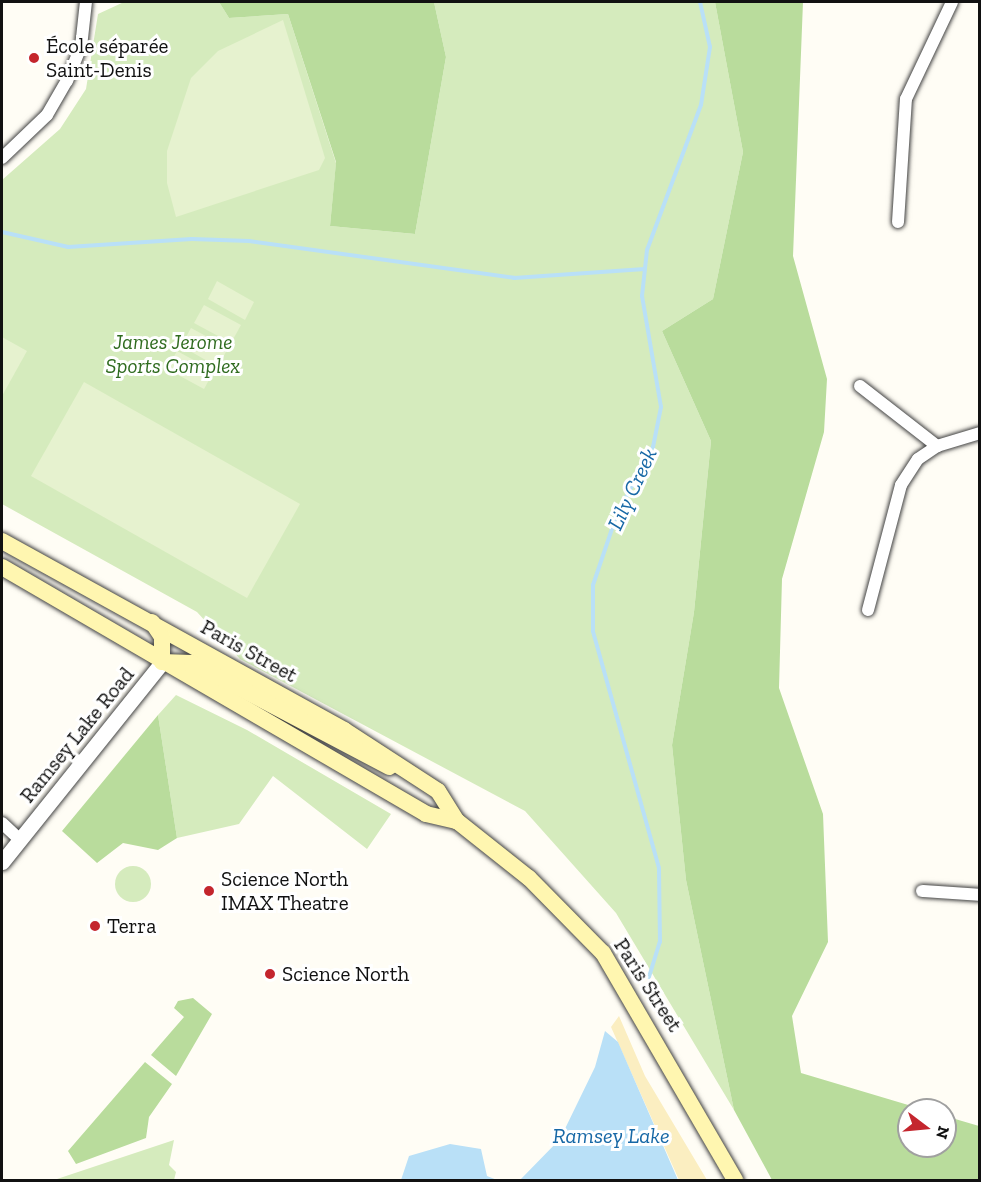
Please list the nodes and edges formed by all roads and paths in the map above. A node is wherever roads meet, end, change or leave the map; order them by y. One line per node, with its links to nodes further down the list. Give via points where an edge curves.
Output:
1 (86, 2): 3 (street, via 81,47 68,81 46,115)
2 (952, 2): 4 (street, via 906,99)
3 (2, 158)
4 (898, 222)
5 (860, 386): 7 (street)
6 (980, 433): 7 (street)
7 (937, 446): 10 (street, via 918,459 901,485)
8 (2, 541): 11 (main road, Paris Street)
9 (2, 567): 12 (main road, Paris Street)
10 (868, 610)
11 (151, 621): 12 (main road, via 162,637); 13 (main road, Paris Street, via 378,750)
12 (162, 662): 13 (main road, via 192,663); 14 (main road, Paris Street, via 426,814); 16 (street, Ramsey Lake Road)
13 (438, 791): 14 (main road, Paris Street)
14 (457, 822): 20 (main road, Paris Street, via 529,878 603,952)
15 (2, 823): 16 (street)
16 (20, 840): 17 (street, Ramsey Lake Road)
17 (2, 861)
18 (922, 891): 19 (street)
19 (980, 896)
20 (735, 1180)

